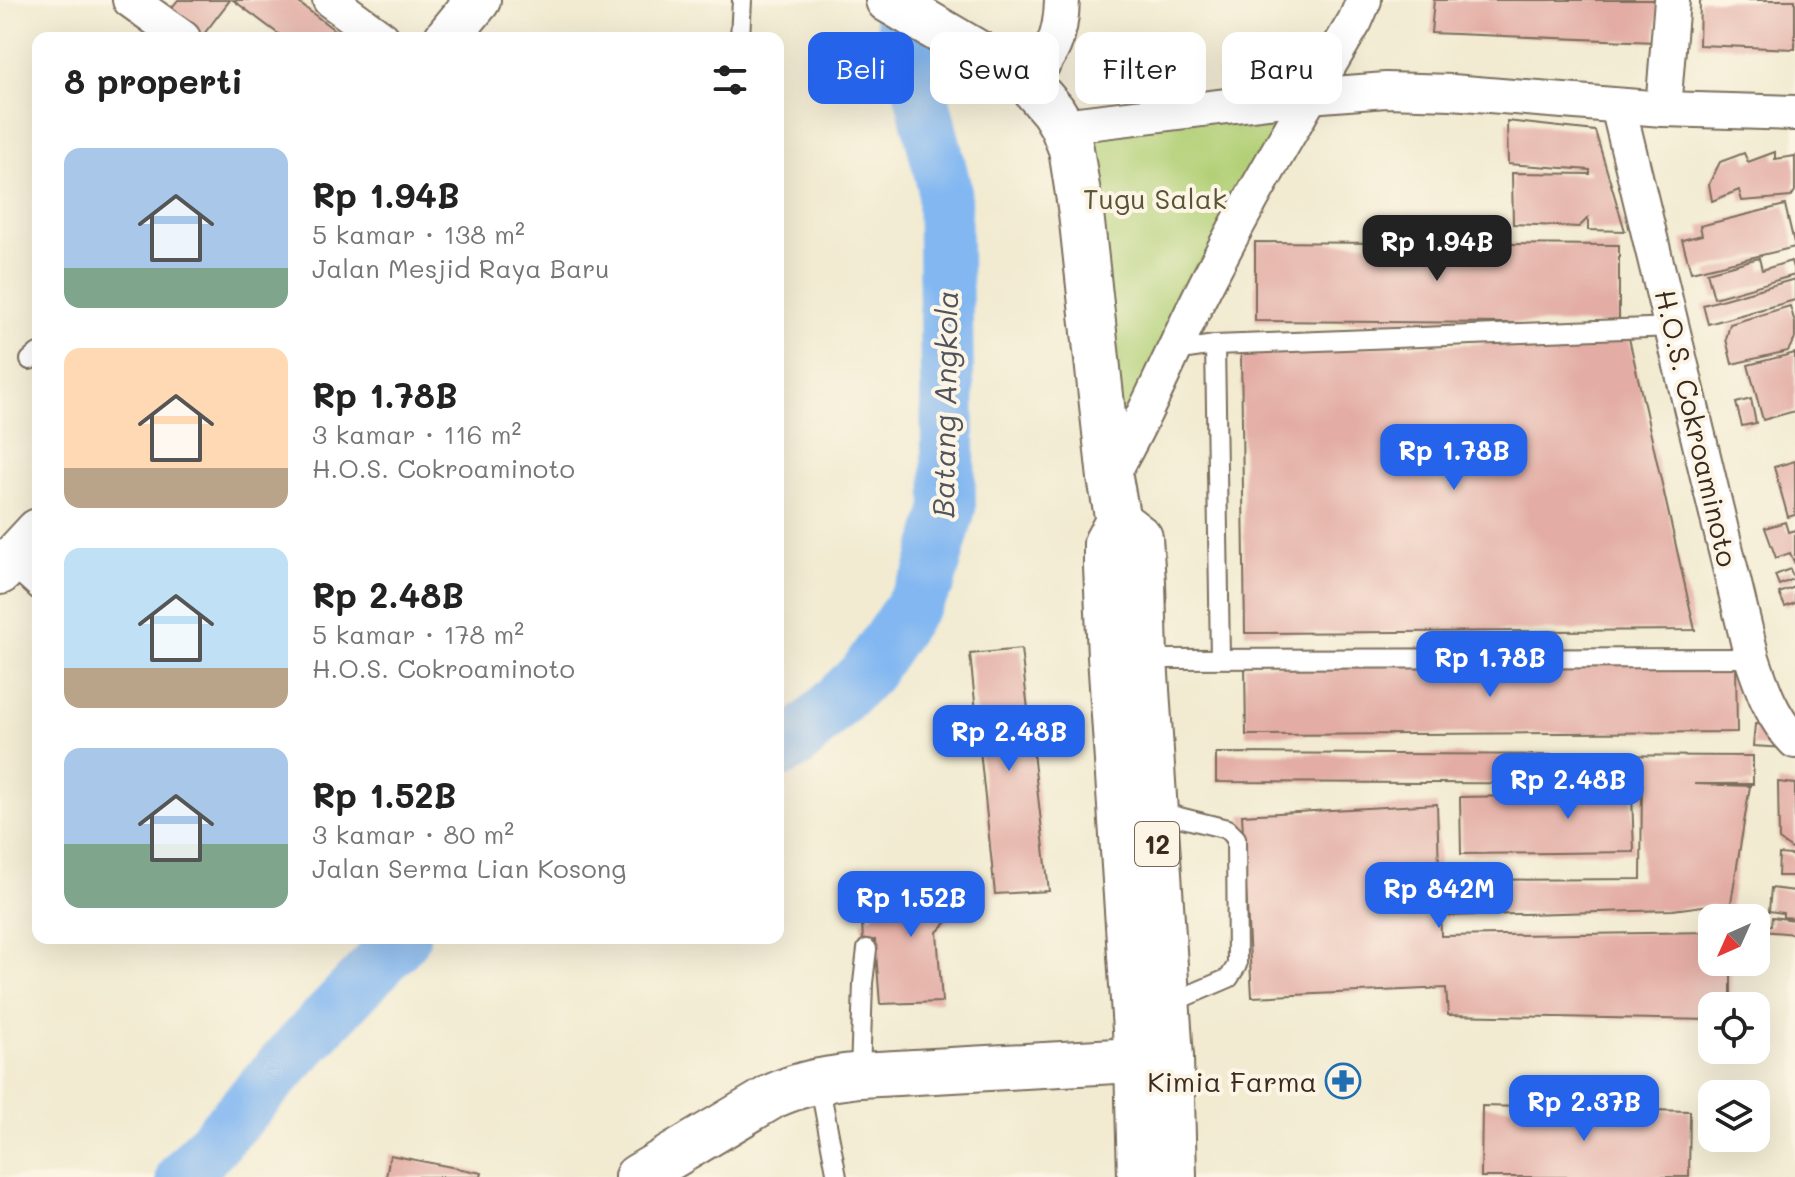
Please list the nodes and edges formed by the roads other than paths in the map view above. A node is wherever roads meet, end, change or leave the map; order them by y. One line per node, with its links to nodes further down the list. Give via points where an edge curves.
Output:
1 (130, 0): 9 (street)
2 (330, 0): 10 (street)
3 (478, 0): 11 (main road)
4 (742, 0): 12 (lane)
5 (888, 0): 13 (main road, 12)
6 (1062, 0): 14 (street)
7 (1364, 0): 15 (street)
8 (1672, 0): 21 (street)
9 (175, 32)
10 (374, 32)
11 (452, 32)
12 (740, 32)
13 (942, 32)
14 (1059, 32)
15 (1342, 42)
16 (1342, 93): 20 (street, via 1452,92)
17 (1046, 104): 23 (main road, 12)
18 (1243, 104): 23 (street)
19 (1305, 104): 26 (street)
20 (1618, 106): 21 (street); 24 (street, H.O.S. Cokroaminoto)
21 (1663, 109): 22 (street)
22 (1795, 113)
23 (1062, 126): 27 (main road, 12, via 1081,213)
24 (1673, 327): 25 (lane); 32 (street, H.O.S. Cokroaminoto)
25 (1215, 345): 26 (lane); 31 (lane)
26 (1174, 351): 27 (street)
27 (1110, 478): 28 (main road, 12)
28 (1118, 521): 33 (main road, 12, via 1140,538); 38 (main road, 12, via 1106,543 1110,656)
29 (32, 542): 30 (main road)
30 (15, 575)
31 (1220, 658): 32 (lane); 33 (lane)
32 (1752, 658): 34 (street, H.O.S. Cokroaminoto, via 1763,694)
33 (1145, 659): 35 (main road, 12)
34 (1795, 741)
35 (1155, 811): 37 (main road, 12); 37 (lane, via 1227,829 1236,838 1237,965 1229,978)
36 (867, 949): 39 (lane)
37 (1168, 1004): 38 (main road, 12)
38 (1154, 1059): 39 (main road); 40 (main road, 12)
39 (839, 1078): 41 (main road, via 773,1096); 42 (lane)
40 (1143, 1175)
41 (637, 1177)
42 (837, 1177)

